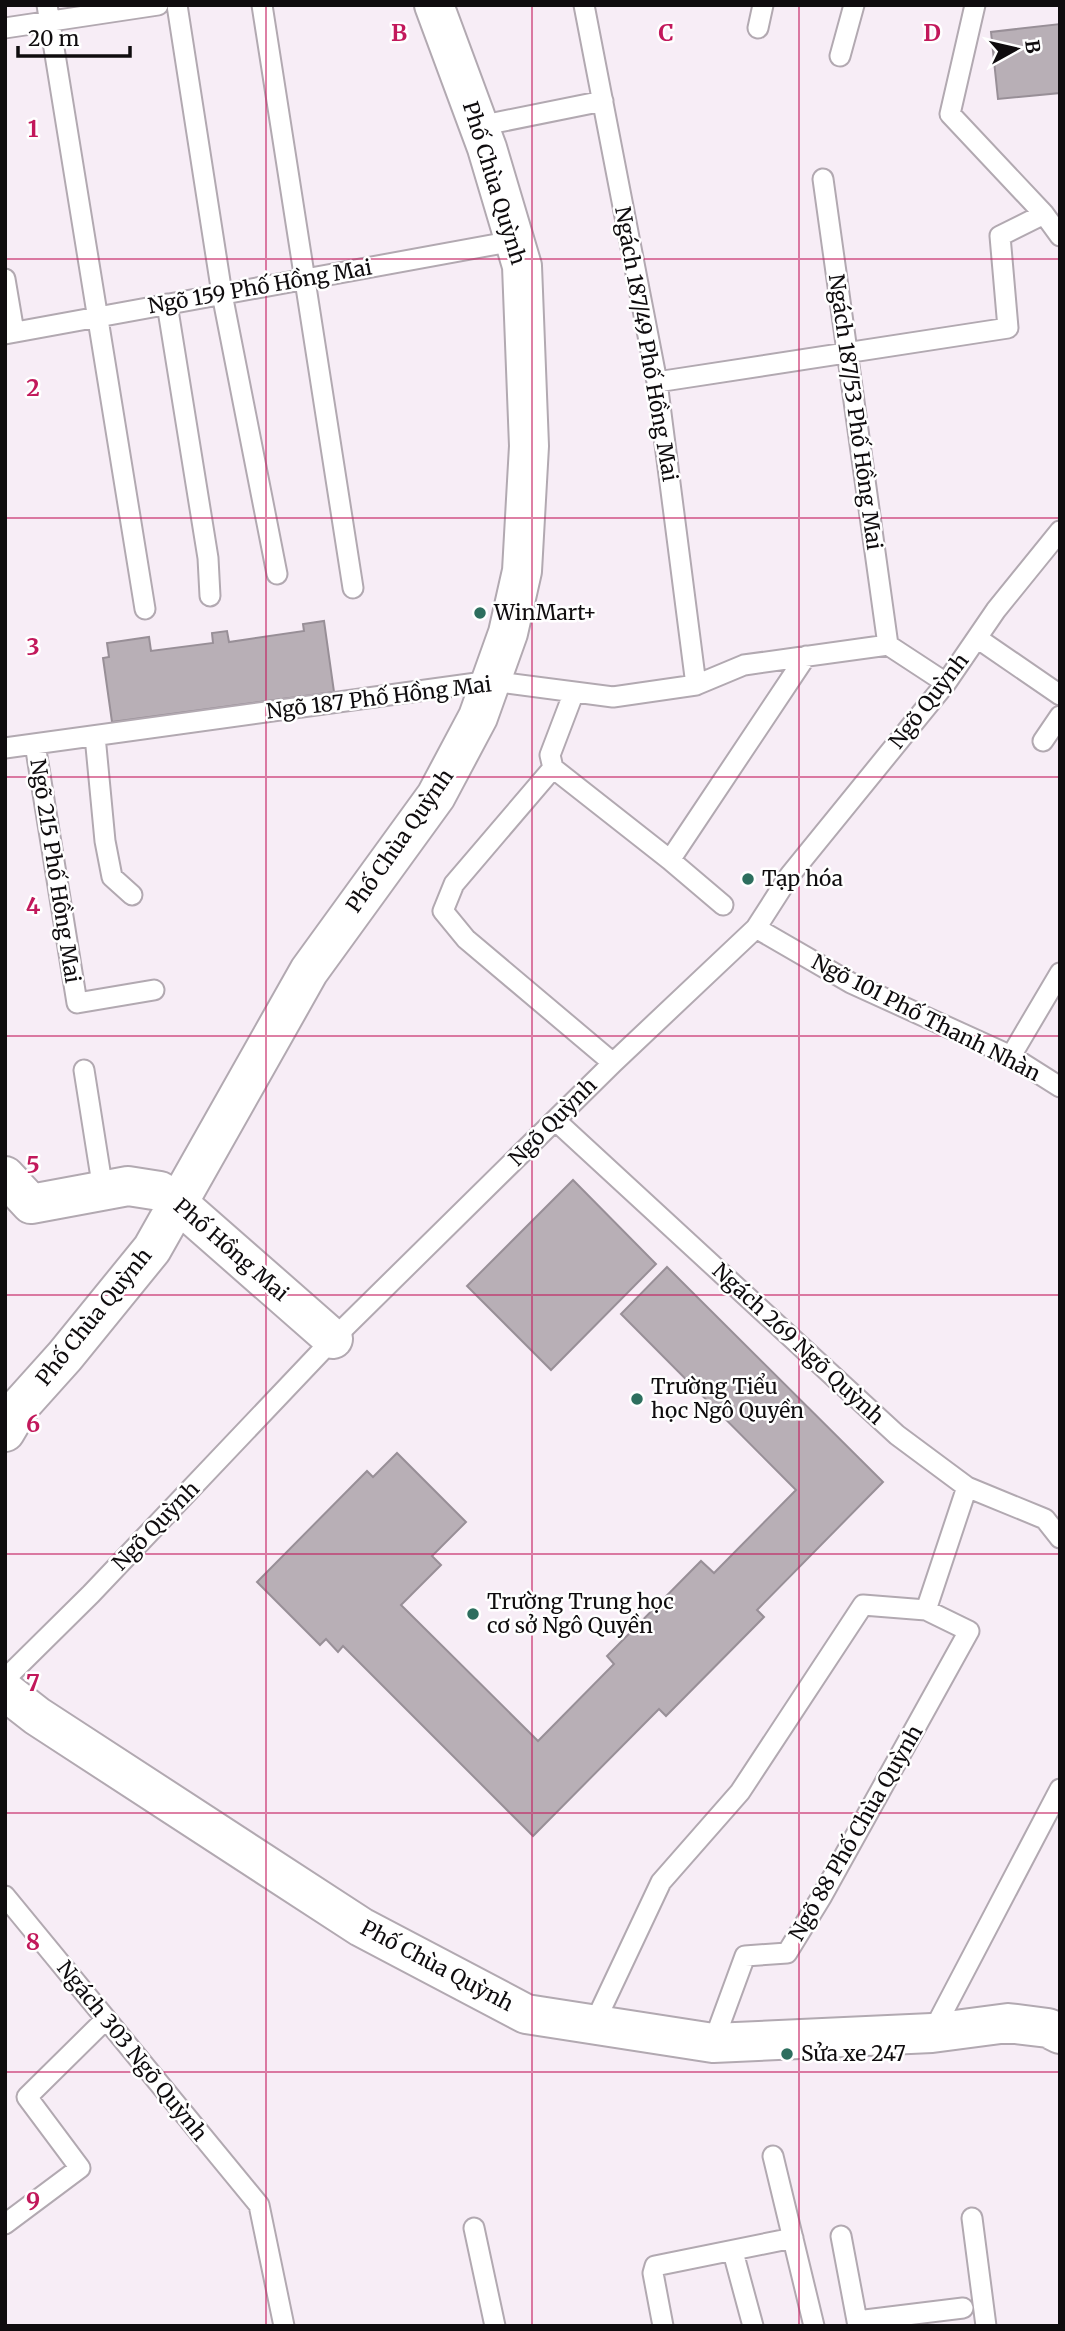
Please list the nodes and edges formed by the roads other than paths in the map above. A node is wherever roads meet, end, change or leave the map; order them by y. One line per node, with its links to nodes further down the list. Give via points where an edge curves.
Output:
1 (158, 5): 9 (lane)
2 (177, 5): 21 (lane)
3 (262, 5): 20 (lane)
4 (434, 5): 14 (street, Phố Chùa Quỳnh)
5 (584, 5): 13 (lane, Ngách 187/49 Phố Hồng Mai)
6 (763, 5): 11 (lane)
7 (854, 5): 12 (lane)
8 (975, 5): 16 (lane, via 950,114)
9 (49, 13): 10 (lane); 23 (lane)
10 (5, 28)
11 (758, 28)
12 (840, 56)
13 (603, 101): 14 (lane); 26 (lane, Ngách 187/49 Phố Hồng Mai)
14 (479, 126): 18 (street, Phố Chùa Quỳnh)
15 (823, 179): 25 (lane, Ngách 187/53 Phố Hồng Mai)
16 (1044, 214): 17 (lane); 25 (lane, via 1000,236 1008,328)
17 (1060, 236)
18 (514, 241): 20 (lane, Ngõ 159 Phố Hồng Mai); 35 (street, Phố Chùa Quỳnh, via 522,266 529,446 522,571)
19 (5, 279): 24 (lane)
20 (304, 279): 21 (lane, Ngõ 159 Phố Hồng Mai); 29 (lane)
21 (222, 294): 22 (lane, Ngõ 159 Phố Hồng Mai); 28 (lane)
22 (167, 304): 23 (lane, Ngõ 159 Phố Hồng Mai); 30 (lane, via 208,558)
23 (96, 317): 24 (lane, Ngõ 159 Phố Hồng Mai); 31 (lane)
24 (10, 333)
25 (847, 354): 26 (lane); 33 (lane, Ngách 187/53 Phố Hồng Mai)
26 (657, 383): 37 (lane, Ngách 187/49 Phố Hồng Mai)
27 (1060, 530): 32 (lane, Ngõ Quỳnh)
28 (277, 574)
29 (353, 588)
30 (209, 596)
31 (145, 609)
32 (977, 638): 36 (lane, Ngõ Quỳnh); 39 (lane)
33 (888, 645): 34 (lane, Ngõ 187 Phố Hồng Mai); 36 (lane)
34 (806, 656): 37 (lane, Ngõ 187 Phố Hồng Mai, via 744,665); 46 (lane)
35 (491, 681): 38 (lane, Ngõ 187 Phố Hồng Mai); 41 (lane, Ngõ 187 Phố Hồng Mai); 59 (street, Phố Chùa Quỳnh, via 478,718 436,796 309,971)
36 (946, 683): 49 (lane, Ngõ Quỳnh, via 790,875)
37 (695, 685): 38 (lane, Ngõ 187 Phố Hồng Mai, via 613,697)
38 (574, 692): 45 (lane, via 550,755)
39 (1060, 695)
40 (1060, 716): 42 (lane)
41 (95, 736): 43 (lane, Ngõ 187 Phố Hồng Mai); 47 (lane, via 112,877)
42 (1043, 741)
43 (35, 744): 44 (lane, Ngõ 187 Phố Hồng Mai); 51 (lane, Ngõ 215 Phố Hồng Mai, via 76,1003)
44 (5, 748)
45 (553, 768): 46 (lane); 53 (lane, via 454,884 443,911 466,939)
46 (670, 860): 48 (lane)
47 (132, 895)
48 (723, 905)
49 (757, 928): 52 (lane, Ngõ 101 Phố Thanh Nhàn, via 850,983); 53 (lane, Ngõ Quỳnh)
50 (1060, 973): 52 (lane)
51 (154, 990)
52 (1011, 1056): 55 (lane, Ngõ 101 Phố Thanh Nhàn)
53 (612, 1063): 56 (lane, Ngõ Quỳnh)
54 (84, 1070): 58 (lane)
55 (1060, 1087)
56 (555, 1120): 60 (lane, Ngõ Quỳnh); 62 (lane, Ngách 269 Ngõ Quỳnh, via 897,1435)
57 (5, 1176): 58 (street, Phố Hồng Mai, via 31,1204)
58 (103, 1190): 59 (street, Phố Hồng Mai, via 128,1186 160,1191)
59 (178, 1203): 60 (street, Phố Hồng Mai); 61 (street, Phố Chùa Quỳnh, via 152,1249 21,1405)
60 (333, 1339): 65 (lane, Ngõ Quỳnh)
61 (5, 1432)
62 (967, 1487): 63 (lane, Ngách 269 Ngõ Quỳnh, via 1045,1519); 64 (lane)
63 (1060, 1538)
64 (926, 1610): 70 (lane, via 863,1605 740,1792 661,1882); 73 (lane, Ngõ 88 Phố Chùa Quỳnh, via 969,1631 787,1953 746,1956)
65 (5, 1679)
66 (5, 1691): 70 (street, Phố Chùa Quỳnh, via 361,1927 526,2014)
67 (1060, 1789): 72 (lane)
68 (5, 1896): 69 (lane, Ngách 303 Ngõ Quỳnh)
69 (106, 2019): 76 (lane, via 26,2097 80,2168); 83 (lane, Ngách 303 Ngõ Quỳnh, via 259,2206)
70 (594, 2024): 73 (street, Phố Chùa Quỳnh)
71 (1054, 2026): 72 (street, Phố Chùa Quỳnh, via 1008,2023)
72 (932, 2033): 73 (street, Phố Chùa Quỳnh)
73 (713, 2043)
74 (773, 2157): 79 (lane)
75 (972, 2218): 88 (lane)
76 (5, 2224)
77 (474, 2228): 84 (lane)
78 (841, 2236): 82 (lane)
79 (793, 2238): 80 (lane); 87 (lane)
80 (733, 2252): 85 (lane, via 655,2266); 86 (lane)
81 (963, 2308): 82 (lane)
82 (858, 2324)
83 (284, 2326)
84 (495, 2326)
85 (663, 2326)
86 (753, 2326)
87 (814, 2326)
88 (986, 2326)

